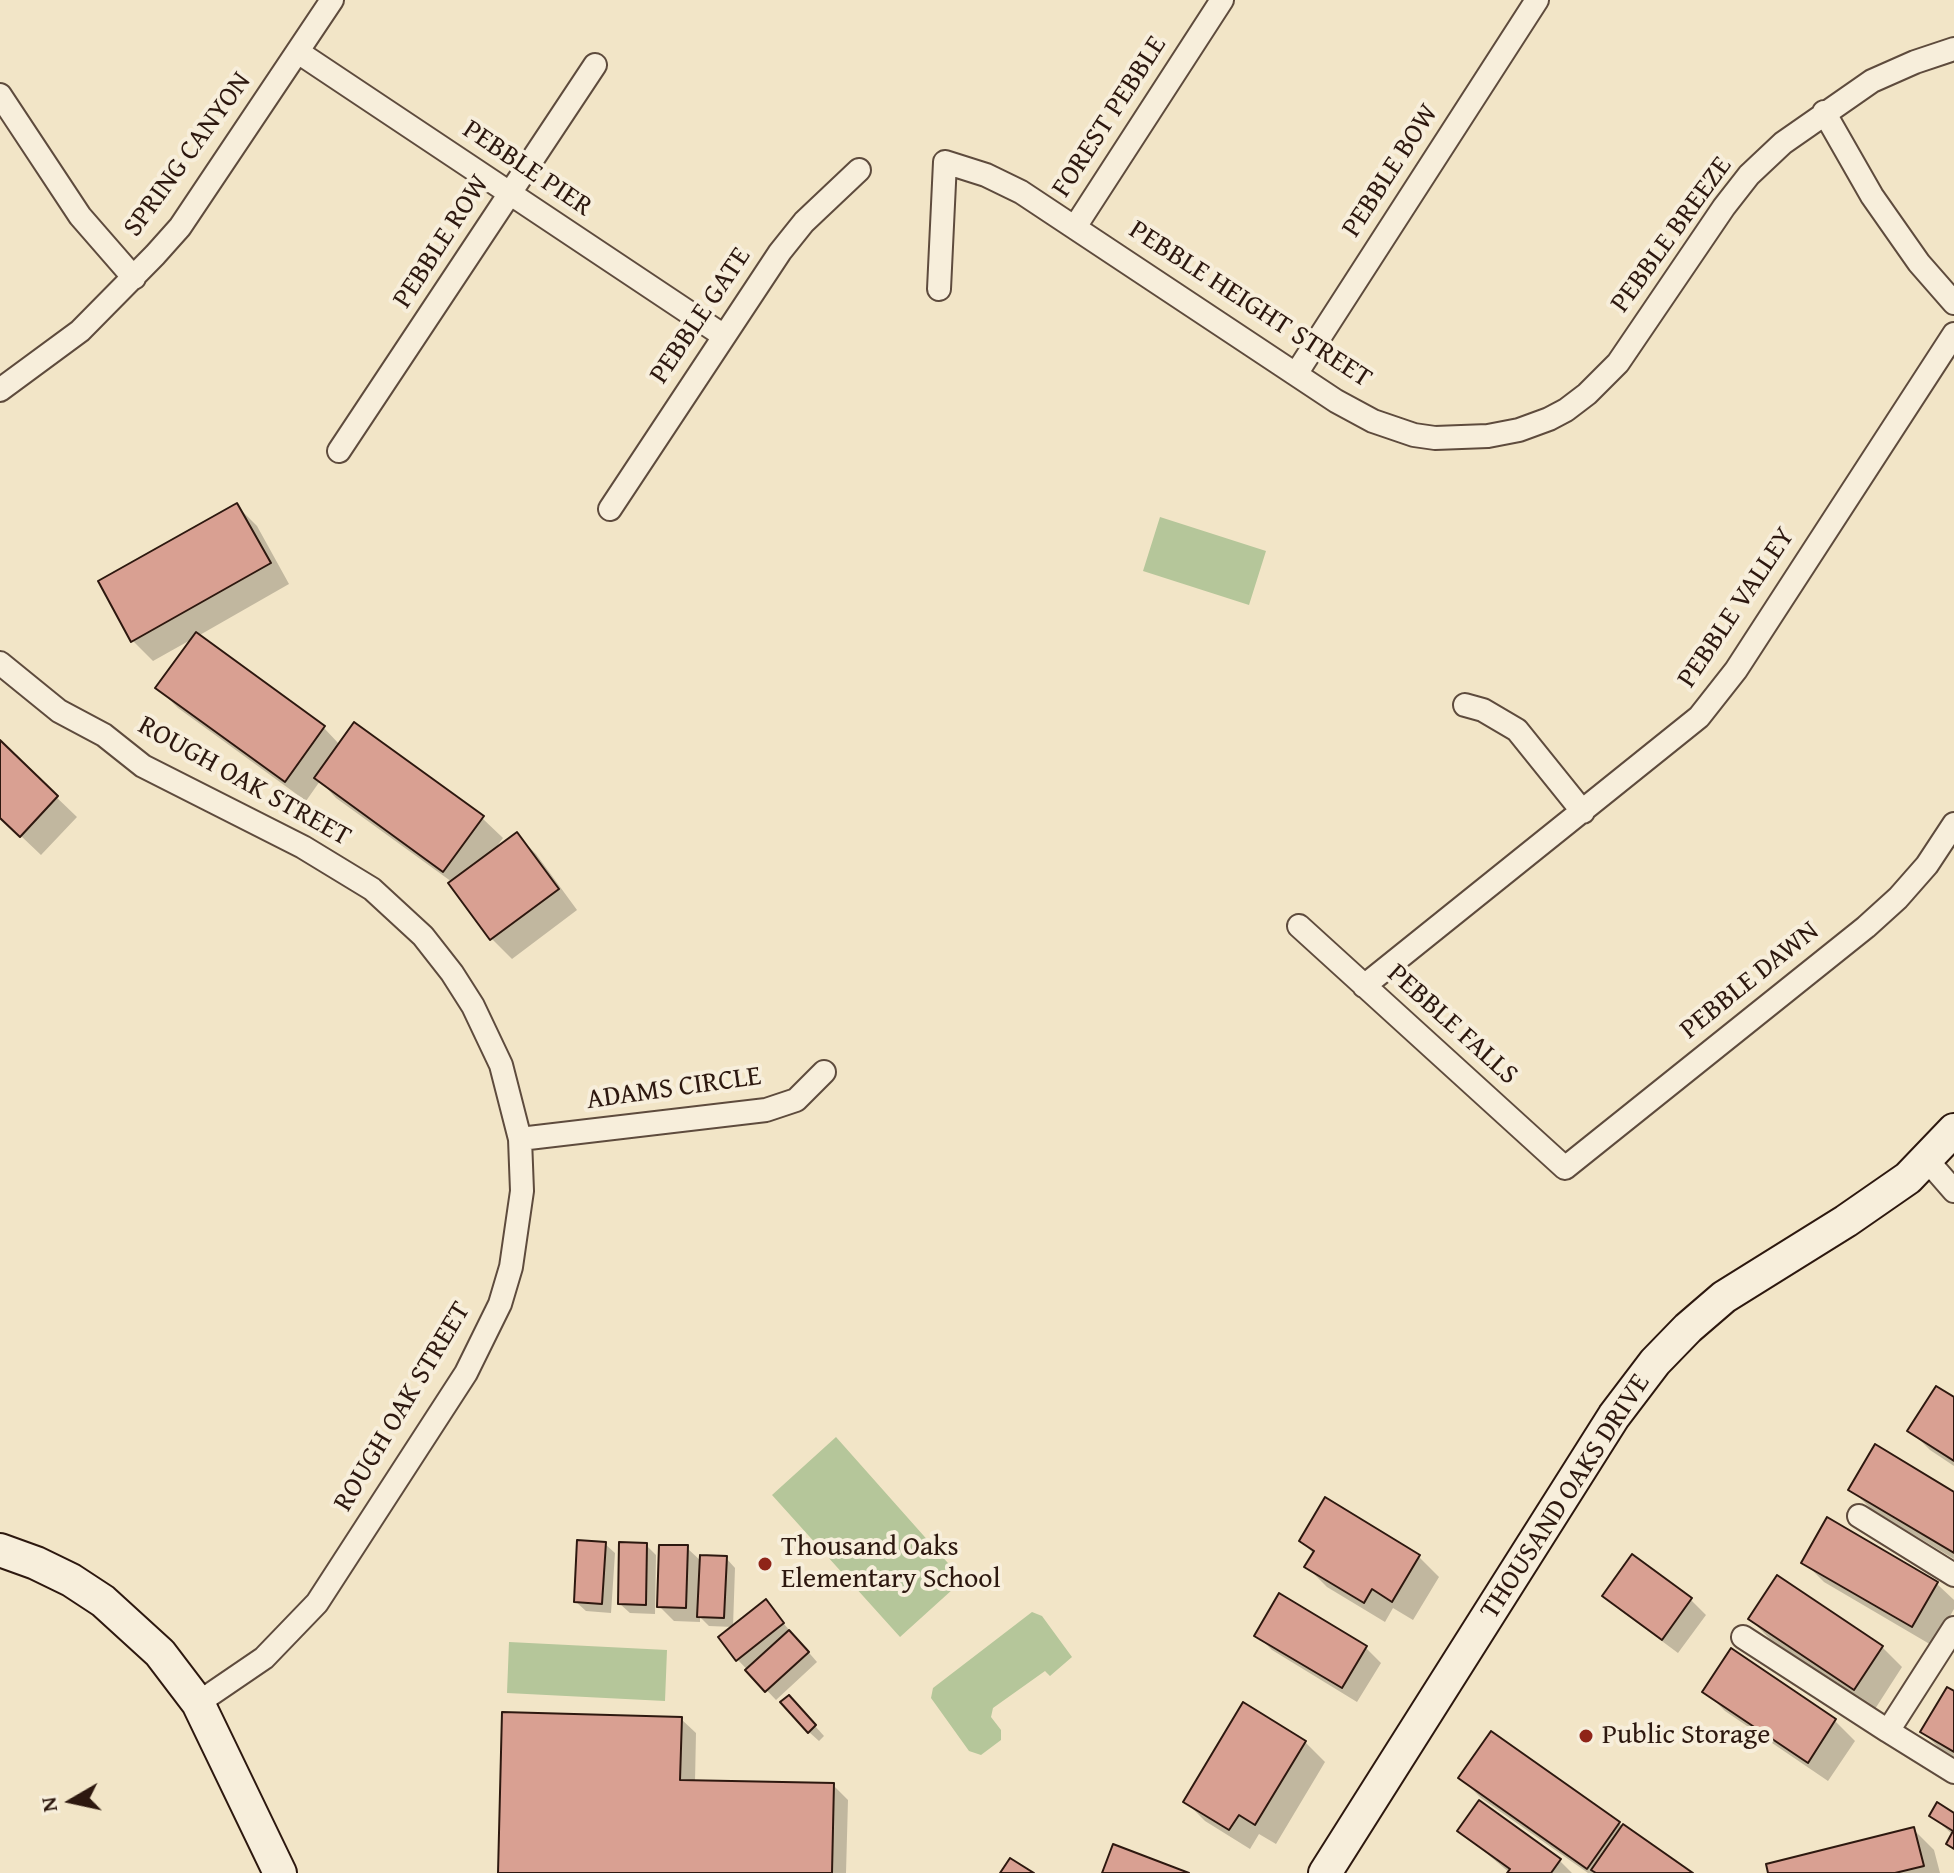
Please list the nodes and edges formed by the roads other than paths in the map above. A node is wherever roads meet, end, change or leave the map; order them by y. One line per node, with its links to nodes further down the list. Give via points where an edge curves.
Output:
1 (332, 0): 5 (street, SPRING CANYON)
2 (1222, 0): 11 (street, FOREST PEBBLE)
3 (1537, 0): 17 (street, PEBBLE BOW)
4 (1954, 49): 8 (street, PEBBLE BREEZE, via 1872,81)
5 (298, 52): 10 (street, PEBBLE PIER); 12 (street, SPRING CANYON, via 180,227)
6 (595, 65): 10 (street, PEBBLE ROW)
7 (0, 95): 12 (street, via 80,216)
8 (1824, 112): 14 (street, via 1872,196); 19 (street, PEBBLE BREEZE, via 1749,175 1618,363 1587,394 1549,419)
9 (859, 170): 16 (street, PEBBLE GATE, via 804,222)
10 (510, 193): 16 (street, PEBBLE PIER); 20 (street, PEBBLE ROW)
11 (1075, 227): 13 (street, PEBBLE HEIGHT STREET, via 1021,192 945,162); 17 (street, PEBBLE HEIGHT STREET)
12 (134, 278): 18 (street, SPRING CANYON, via 80,331)
13 (939, 289)
14 (1954, 303)
15 (1954, 334): 24 (street, PEBBLE VALLEY, via 1736,670 1699,717)
16 (724, 336): 21 (street, PEBBLE GATE)
17 (1296, 374): 19 (street, PEBBLE HEIGHT STREET, via 1373,421 1414,435)
18 (0, 390)
19 (1488, 436)
20 (339, 451)
21 (610, 509)
22 (0, 663): 30 (street, ROUGH OAK STREET, via 59,711 104,735 143,766 303,847 372,889 423,936 473,1006 501,1065)
23 (1465, 705): 24 (street, via 1517,730)
24 (1583, 812): 27 (street, PEBBLE VALLEY)
25 (1954, 824): 32 (street, PEBBLE DAWN, via 1927,865 1866,927)
26 (1299, 926): 27 (street, PEBBLE FALLS)
27 (1364, 986): 32 (street, PEBBLE FALLS)
28 (824, 1072): 30 (street, ADAMS CIRCLE, via 796,1100 766,1110)
29 (1954, 1130): 31 (main road, THOUSAND OAKS DRIVE)
30 (520, 1139): 39 (street, ROUGH OAK STREET, via 522,1191 511,1267 500,1304 466,1373 317,1603 264,1658)
31 (1927, 1160): 33 (street); 43 (main road, THOUSAND OAKS DRIVE, via 1846,1221 1724,1297 1655,1362 1614,1416)
32 (1565, 1168)
33 (1954, 1191)
34 (1859, 1516): 36 (street)
35 (0, 1550): 39 (main road, via 36,1563 103,1601 160,1653)
36 (1954, 1575)
37 (1954, 1628): 40 (street)
38 (1743, 1637): 40 (street)
39 (198, 1703): 42 (main road)
40 (1888, 1731): 41 (street)
41 (1954, 1772)
42 (280, 1873)
43 (1325, 1873)

